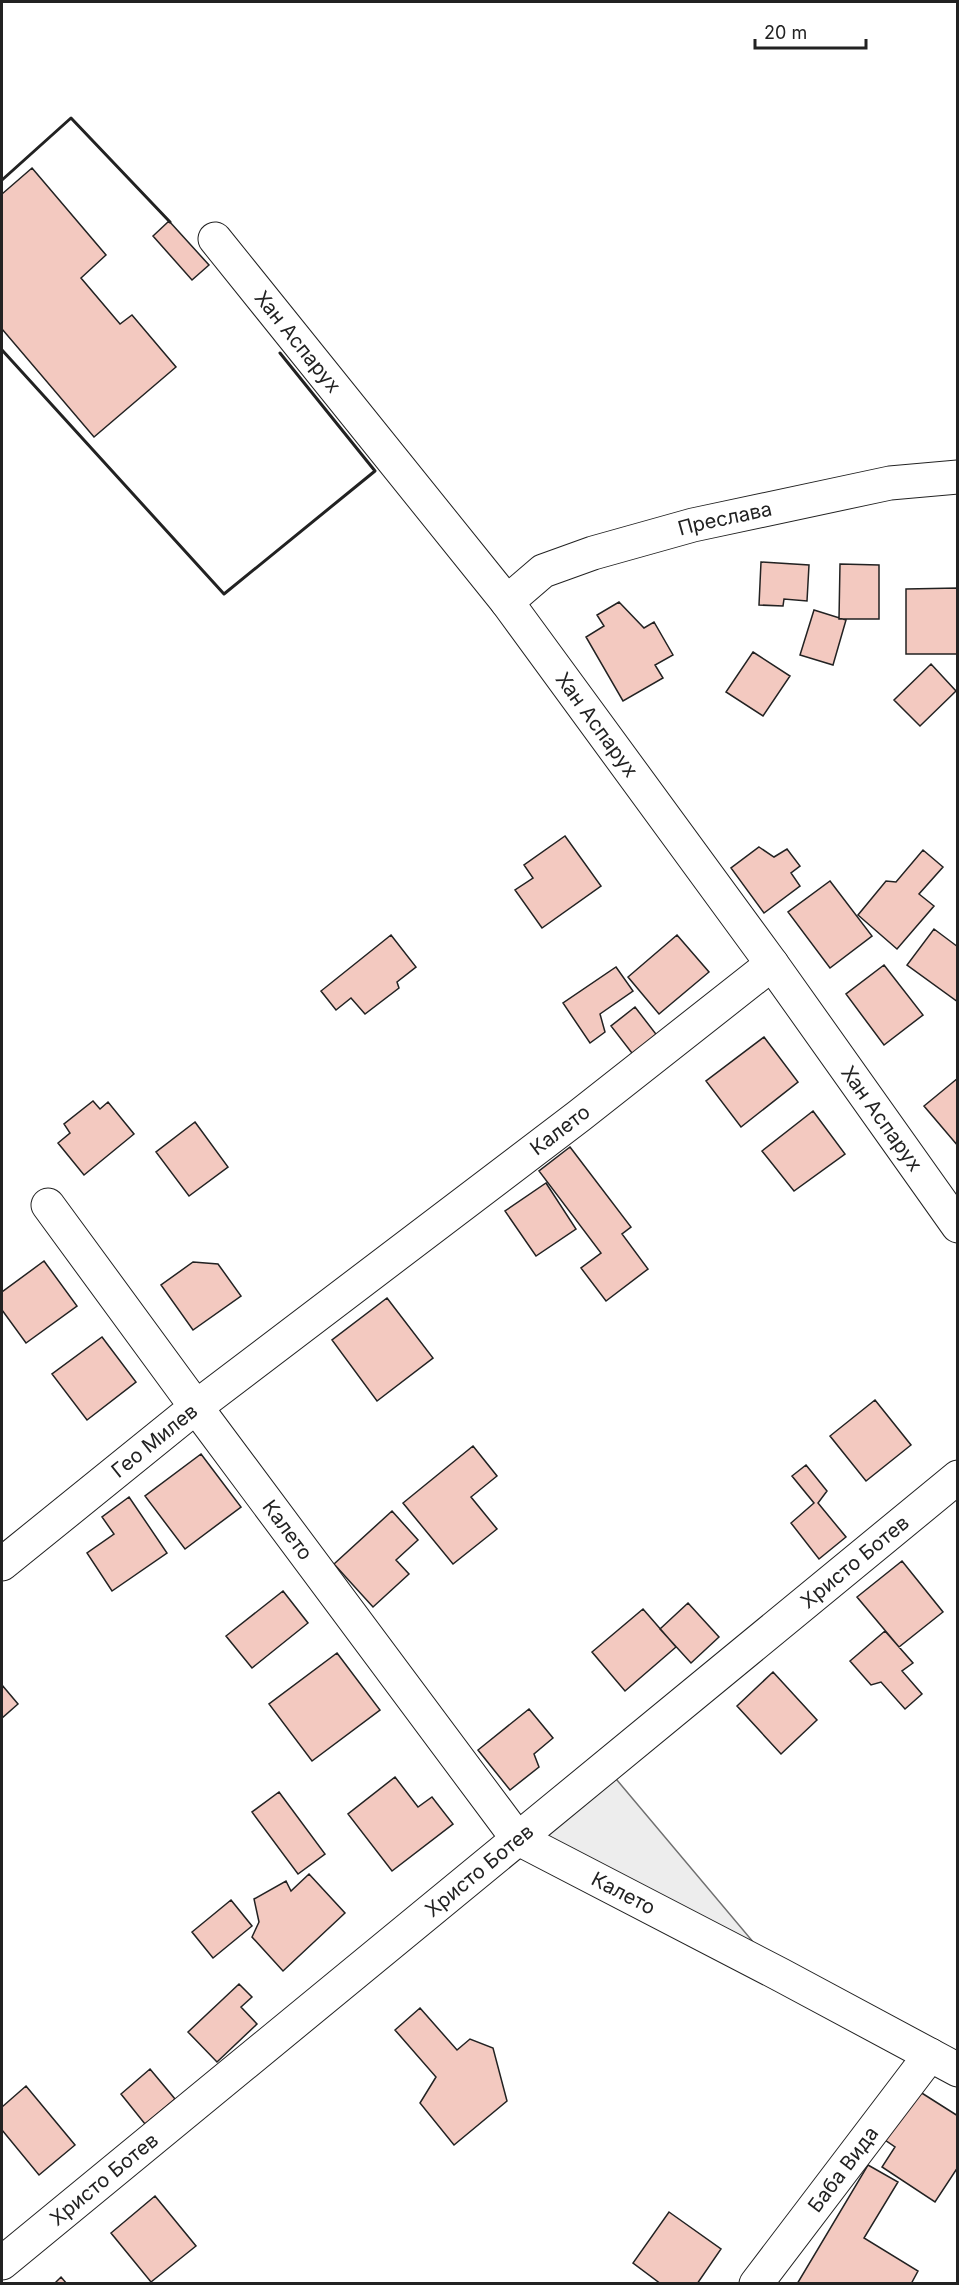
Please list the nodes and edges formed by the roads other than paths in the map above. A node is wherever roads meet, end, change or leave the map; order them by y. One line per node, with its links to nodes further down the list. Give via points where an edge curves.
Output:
1 (215, 239): 3 (street, Хан Аспарух)
2 (957, 477): 3 (street, Преслава, via 890,483 693,525 543,571)
3 (507, 602): 4 (street, Хан Аспарух)
4 (772, 964): 6 (street, Хан Аспарух); 7 (street, Калето)
5 (48, 1204): 7 (street, Гео Милев)
6 (957, 1226)
7 (196, 1407): 9 (street, Гео Милев); 10 (street, Калето)
8 (957, 1477): 10 (street, Христо Ботев)
9 (2, 1564)
10 (517, 1838): 11 (street, Калето); 12 (street, Христо Ботев)
11 (944, 2062): 13 (street, Баба Вида)
12 (2, 2263)
13 (756, 2283)

